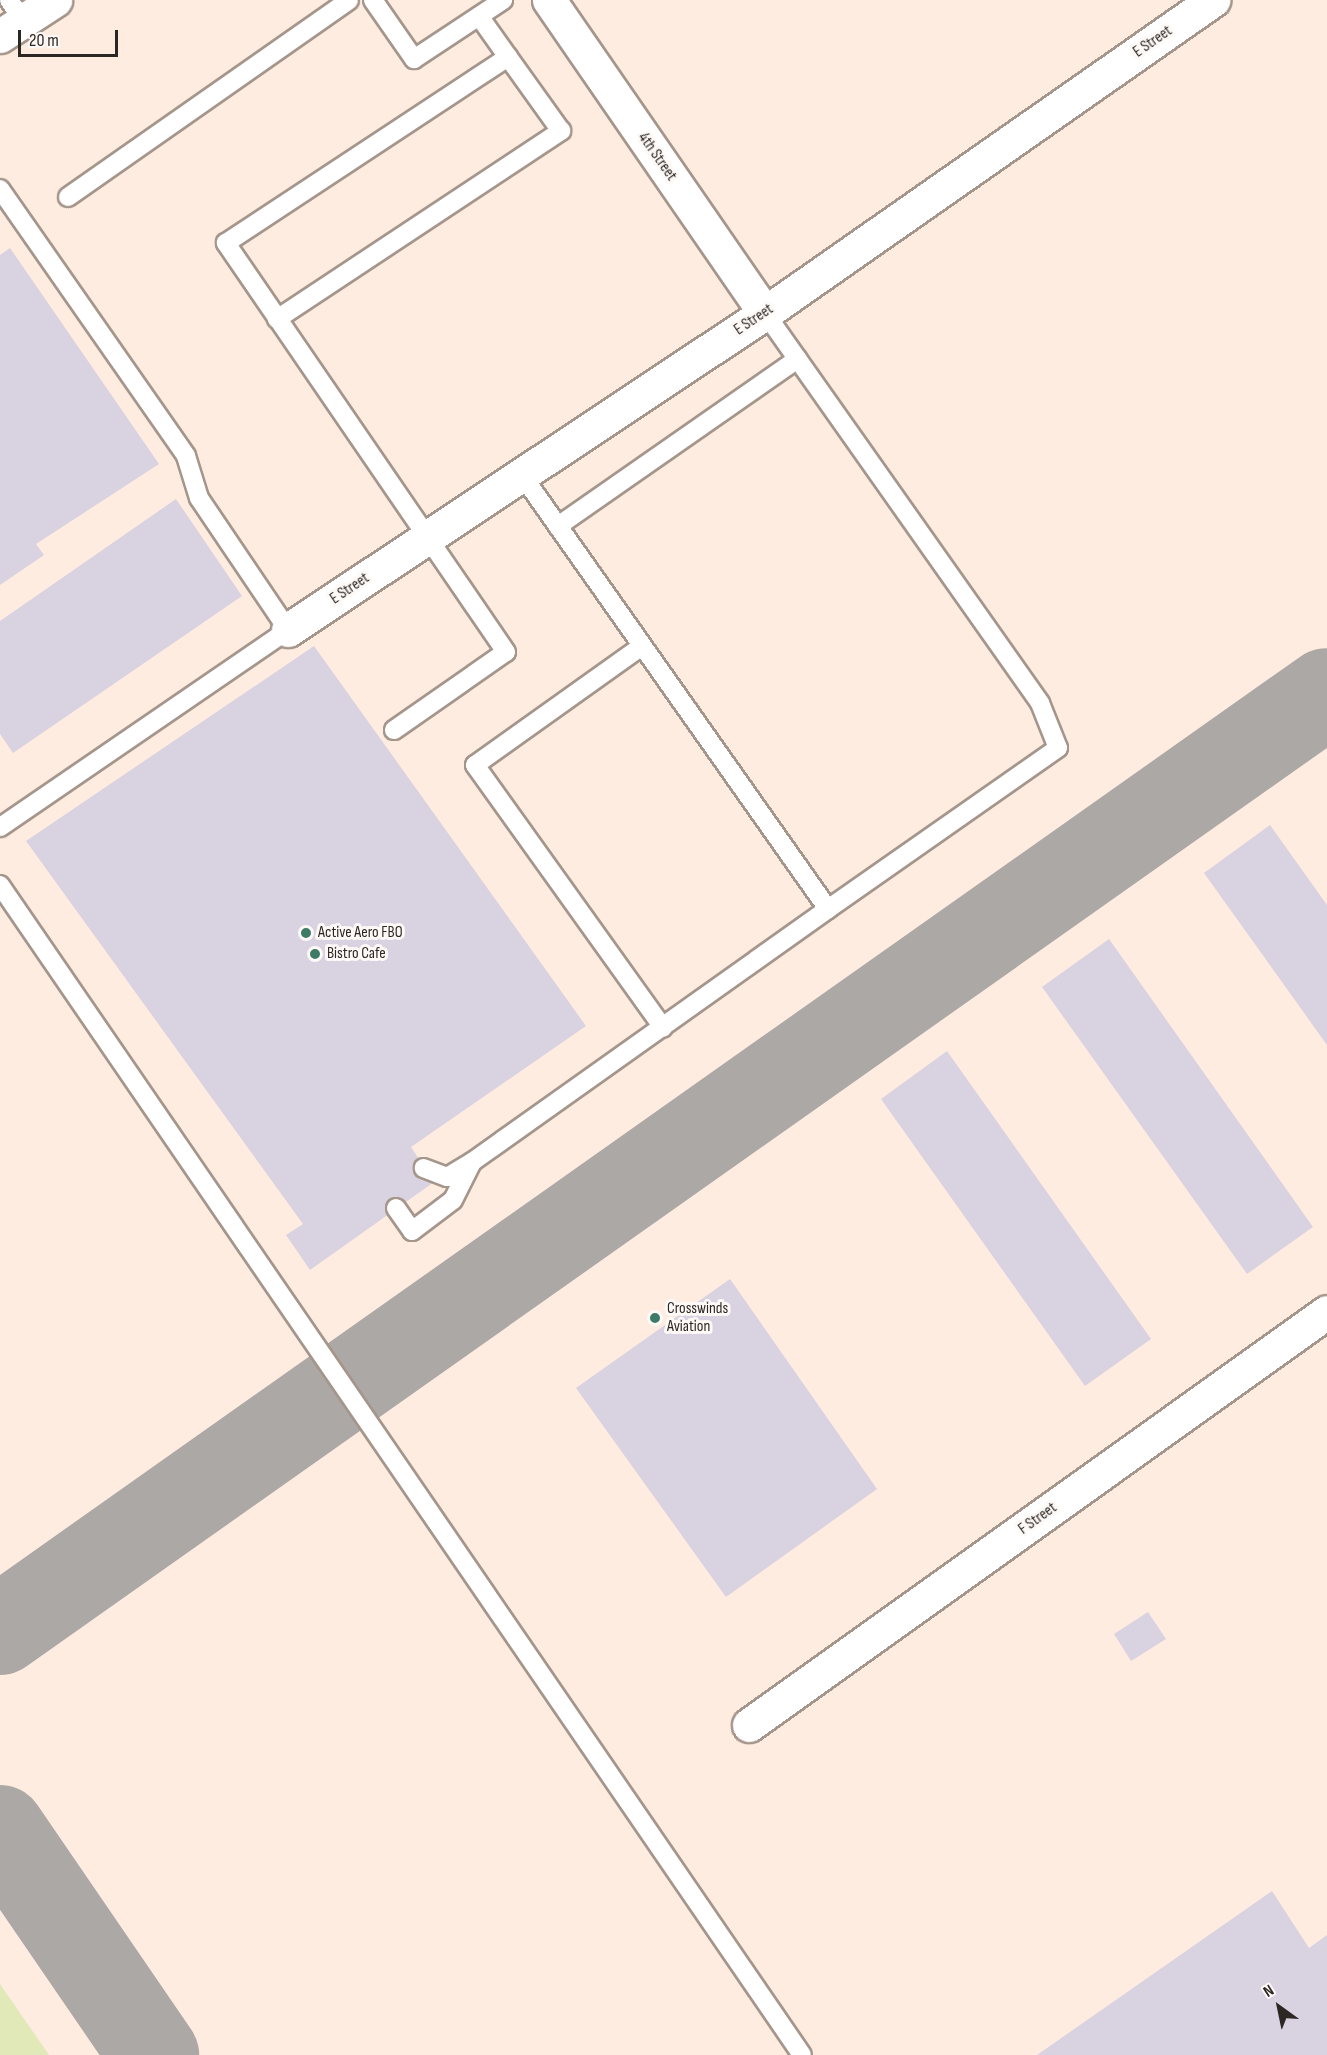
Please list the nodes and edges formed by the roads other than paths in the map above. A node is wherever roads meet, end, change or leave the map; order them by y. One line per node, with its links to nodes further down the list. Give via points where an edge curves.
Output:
1 (55, 0): 8 (street)
2 (349, 0): 11 (lane)
3 (373, 0): 7 (lane, via 414,59)
4 (503, 0): 7 (lane)
5 (549, 0): 12 (street, 4th Street)
6 (1213, 0): 12 (street, E Street)
7 (479, 16): 9 (lane)
8 (10, 19)
9 (508, 57): 13 (lane, via 226,243); 13 (lane, via 561,131)
10 (0, 189): 18 (lane, via 186,456 199,498)
11 (68, 197)
12 (765, 313): 14 (lane); 15 (street, E Street)
13 (277, 319): 17 (lane)
14 (797, 359): 16 (lane); 23 (lane, via 1040,703 1058,748)
15 (522, 475): 16 (lane); 17 (street, E Street)
16 (558, 526): 19 (lane)
17 (424, 540): 18 (street, E Street); 20 (lane, via 506,652)
18 (288, 630): 21 (lane)
19 (642, 646): 23 (lane); 24 (lane, via 475,765)
20 (393, 730)
21 (0, 826)
22 (0, 885): 30 (lane)
23 (828, 909): 24 (lane)
24 (663, 1028): 25 (lane)
25 (472, 1162): 26 (lane, via 447,1177); 27 (lane, via 453,1200 412,1231)
26 (424, 1168)
27 (396, 1208)
28 (1327, 1312): 29 (street, F Street)
29 (749, 1725)
30 (802, 2055)

